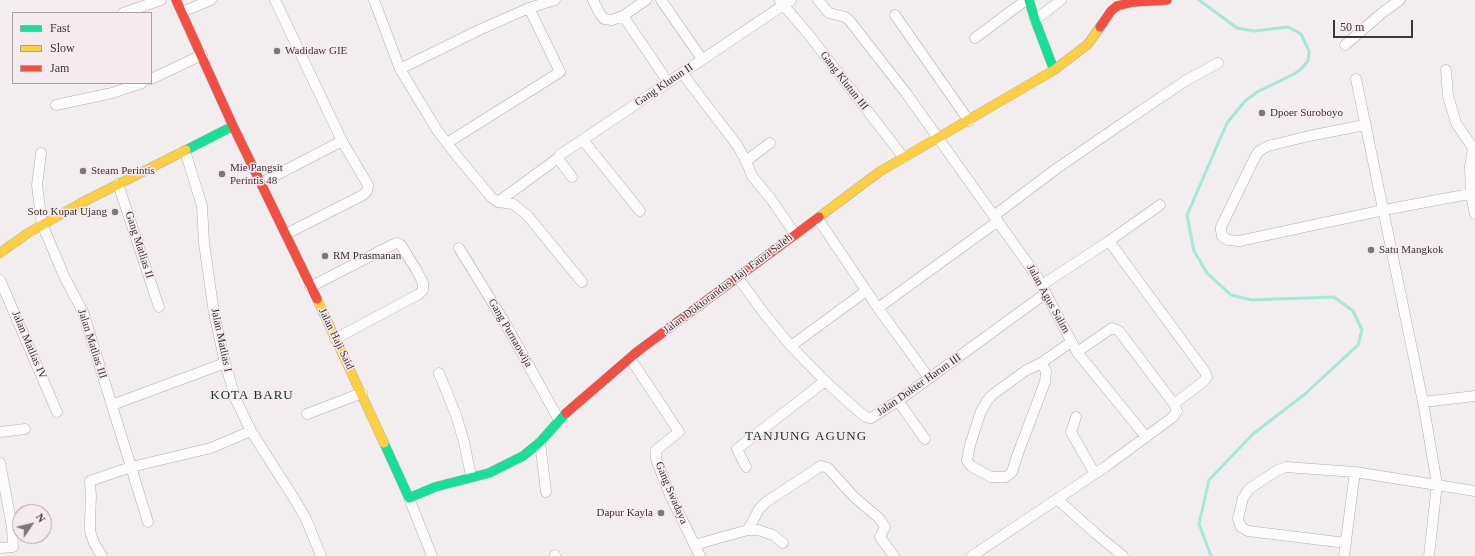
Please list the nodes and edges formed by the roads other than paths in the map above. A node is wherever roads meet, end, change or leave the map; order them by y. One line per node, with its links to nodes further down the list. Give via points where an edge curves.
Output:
1 (161, 0): 17 (street)
2 (176, 0): 18 (street, Jalan Haji Said)
3 (211, 0): 18 (street)
4 (275, 0): 41 (street)
5 (374, 0): 27 (street)
6 (555, 0): 16 (street)
7 (593, 0): 20 (street, via 604,19 612,20)
8 (646, 0): 20 (street)
9 (661, 0): 25 (street)
10 (818, 0): 39 (street, via 829,13 849,20)
11 (1028, 0): 21 (street); 22 (street)
12 (1061, 0): 21 (street)
13 (1167, 0): 28 (street, Jalan Doktorandus Haji Fauzi Saleh, via 1133,2 1117,6 1088,44)
14 (1400, 0): 23 (street)
15 (784, 2): 25 (street, Gang Klutun II); 48 (street, Gang Klutun III)
16 (529, 8): 27 (street); 42 (street, via 560,72)
17 (126, 12)
18 (182, 12): 24 (street, Jalan Haji Said)
19 (895, 15): 36 (street)
20 (623, 16): 33 (street)
21 (1035, 20): 28 (street)
22 (975, 38)
23 (1345, 45)
24 (202, 56): 31 (street); 38 (street, Jalan Haji Said)
25 (702, 59): 30 (street, Gang Klutun II)
26 (1218, 63): 59 (street, via 1185,81 1056,169)
27 (400, 69): 42 (street)
28 (1054, 70): 36 (street, Jalan Doktorandus Haji Fauzi Saleh)
29 (1446, 70): 44 (street, via 1448,96 1456,124)
30 (682, 73): 33 (street, Gang Klutun II); 49 (street, via 737,145)
31 (152, 79)
32 (1356, 79): 37 (street)
33 (668, 82): 40 (street, Gang Klutun II)
34 (139, 84): 35 (street, via 112,93)
35 (56, 105)
36 (969, 121): 39 (street, Jalan Doktorandus Haji Fauzi Saleh)
37 (1365, 125): 56 (street); 56 (street, via 1263,148 1255,157 1220,231 1228,240 1239,241)
38 (233, 126): 45 (street); 51 (street, Jalan Haji Said)
39 (939, 139): 48 (street, Jalan Doktorandus Haji Fauzi Saleh); 59 (street, Jalan Agus Salim)
40 (583, 140): 47 (street, Gang Klutun II); 57 (street)
41 (342, 141): 51 (street); 62 (street, via 365,178 367,191 363,196)
42 (447, 143): 54 (street)
43 (770, 143): 49 (street)
44 (1474, 148): 53 (street, via 1470,167)
45 (186, 151): 52 (street); 80 (street, Jalan Matlias I, via 202,206 204,243 214,313)
46 (41, 153): 61 (street, Jalan Matlias III, via 37,185)
47 (558, 158): 50 (street); 54 (street, Gang Klutun II)
48 (904, 158): 60 (street, Jalan Doktorandus Haji Fauzi Saleh, via 879,172)
49 (746, 161): 63 (street, via 752,176)
50 (572, 177)
51 (260, 183): 62 (street, Jalan Haji Said)
52 (118, 184): 61 (street); 73 (street, Gang Matlias II)
53 (1473, 193): 56 (street); 58 (street)
54 (498, 202): 69 (street, via 514,204 520,208)
55 (1160, 204): 64 (street, Jalan Dokter Harun III)
56 (1384, 210): 88 (street)
57 (640, 211)
58 (1475, 214)
59 (997, 218): 71 (street, Jalan Agus Salim); 74 (street)
60 (818, 219): 63 (street, Jalan Doktorandus Haji Fauzi Saleh); 72 (street)
61 (42, 224): 66 (street); 90 (street, Jalan Matlias III, via 64,276 83,312)
62 (286, 234): 70 (street, Jalan Haji Said)
63 (796, 234): 67 (street, Jalan Doktorandus Haji Fauzi Saleh)
64 (1109, 241): 71 (street, Jalan Dokter Harun III); 89 (street, via 1207,377)
65 (459, 248): 94 (street, Gang Purnaowija, via 505,323)
66 (0, 253)
67 (738, 278): 77 (street, Jalan Dokter Harun III); 79 (street, Jalan Doktorandus Haji Fauzi Saleh)
68 (0, 280): 91 (street, Jalan Matlias IV)
69 (582, 282)
70 (310, 287): 75 (street, Jalan Haji Said); 75 (street, via 397,243 401,245 423,283 423,290 419,294)
71 (1044, 289): 76 (street, Jalan Agus Salim); 83 (street, Jalan Dokter Harun III)
72 (866, 291): 74 (street); 77 (street)
73 (159, 307)
74 (878, 308): 83 (street)
75 (335, 339): 85 (street, Jalan Haji Said)
76 (1071, 342): 78 (street, Jalan Agus Salim); 81 (street)
77 (791, 346): 84 (street, Jalan Dokter Harun III)
78 (1077, 352): 89 (street, via 1112,328 1119,331); 98 (street, Jalan Agus Salim)
79 (630, 358): 94 (street, Jalan Doktorandus Haji Fauzi Saleh); 116 (street, Gang Swadaya, via 679,432 656,450 656,460)
80 (225, 363): 90 (street); 96 (street, Jalan Matlias I, via 236,400)
81 (1041, 363): 81 (street, via 1046,371 1045,382 1012,472 1006,477 991,477 971,466 967,461 970,446 981,411 987,401 1025,371)
82 (439, 373): 106 (street, via 456,415)
83 (929, 378): 87 (street, Jalan Dokter Harun III)
84 (825, 381): 87 (street, Jalan Dokter Harun III, via 866,417 875,416); 103 (street, via 737,449)
85 (362, 393): 92 (street); 110 (street, Jalan Haji Said)
86 (1475, 396): 88 (street)
87 (898, 401): 99 (street)
88 (1423, 402): 107 (street)
89 (1174, 404): 98 (street, via 1177,411 1173,417)
90 (112, 405): 102 (street, Jalan Matlias III)
91 (57, 412)
92 (307, 414)
93 (1076, 417): 105 (street, via 1071,432)
94 (559, 420): 100 (street, Jalan Doktorandus Haji Fauzi Saleh)
95 (25, 429): 97 (street)
96 (251, 431): 102 (street, via 212,448); 120 (street, Jalan Matlias I, via 306,519)
97 (0, 432)
98 (1146, 437): 105 (street)
99 (925, 439)
100 (540, 442): 106 (street, Jalan Doktorandus Haji Fauzi Saleh, via 507,465 489,473); 109 (street)
101 (0, 463): 118 (street)
102 (131, 467): 112 (street, Jalan Matlias III); 119 (street, via 90,481 90,531)
103 (746, 467)
104 (1355, 472): 107 (street); 115 (street); 115 (street, via 1286,466 1249,489 1243,498 1238,519 1241,527 1248,531)
105 (1095, 474): 111 (street)
106 (472, 476): 110 (street, Jalan Doktorandus Haji Fauzi Saleh)
107 (1437, 484): 108 (street); 127 (street)
108 (1475, 491)
109 (546, 492)
110 (409, 498): 121 (street, Jalan Haji Said)
111 (1057, 499): 124 (street); 125 (street)
112 (148, 522)
113 (748, 530): 114 (street, via 766,532); 116 (street); 123 (street, via 759,509 766,502 821,466 828,468 854,497 879,518 885,527 880,537)
114 (783, 543)
115 (1346, 543): 126 (street)
116 (694, 544): 122 (street, Gang Swadaya)
117 (0, 548): 118 (street)
118 (14, 551)
119 (102, 556)
120 (321, 556)
121 (432, 556)
122 (700, 556)
123 (894, 556)
124 (972, 556)
125 (1123, 556)
126 (1344, 556)
127 (1429, 556)

